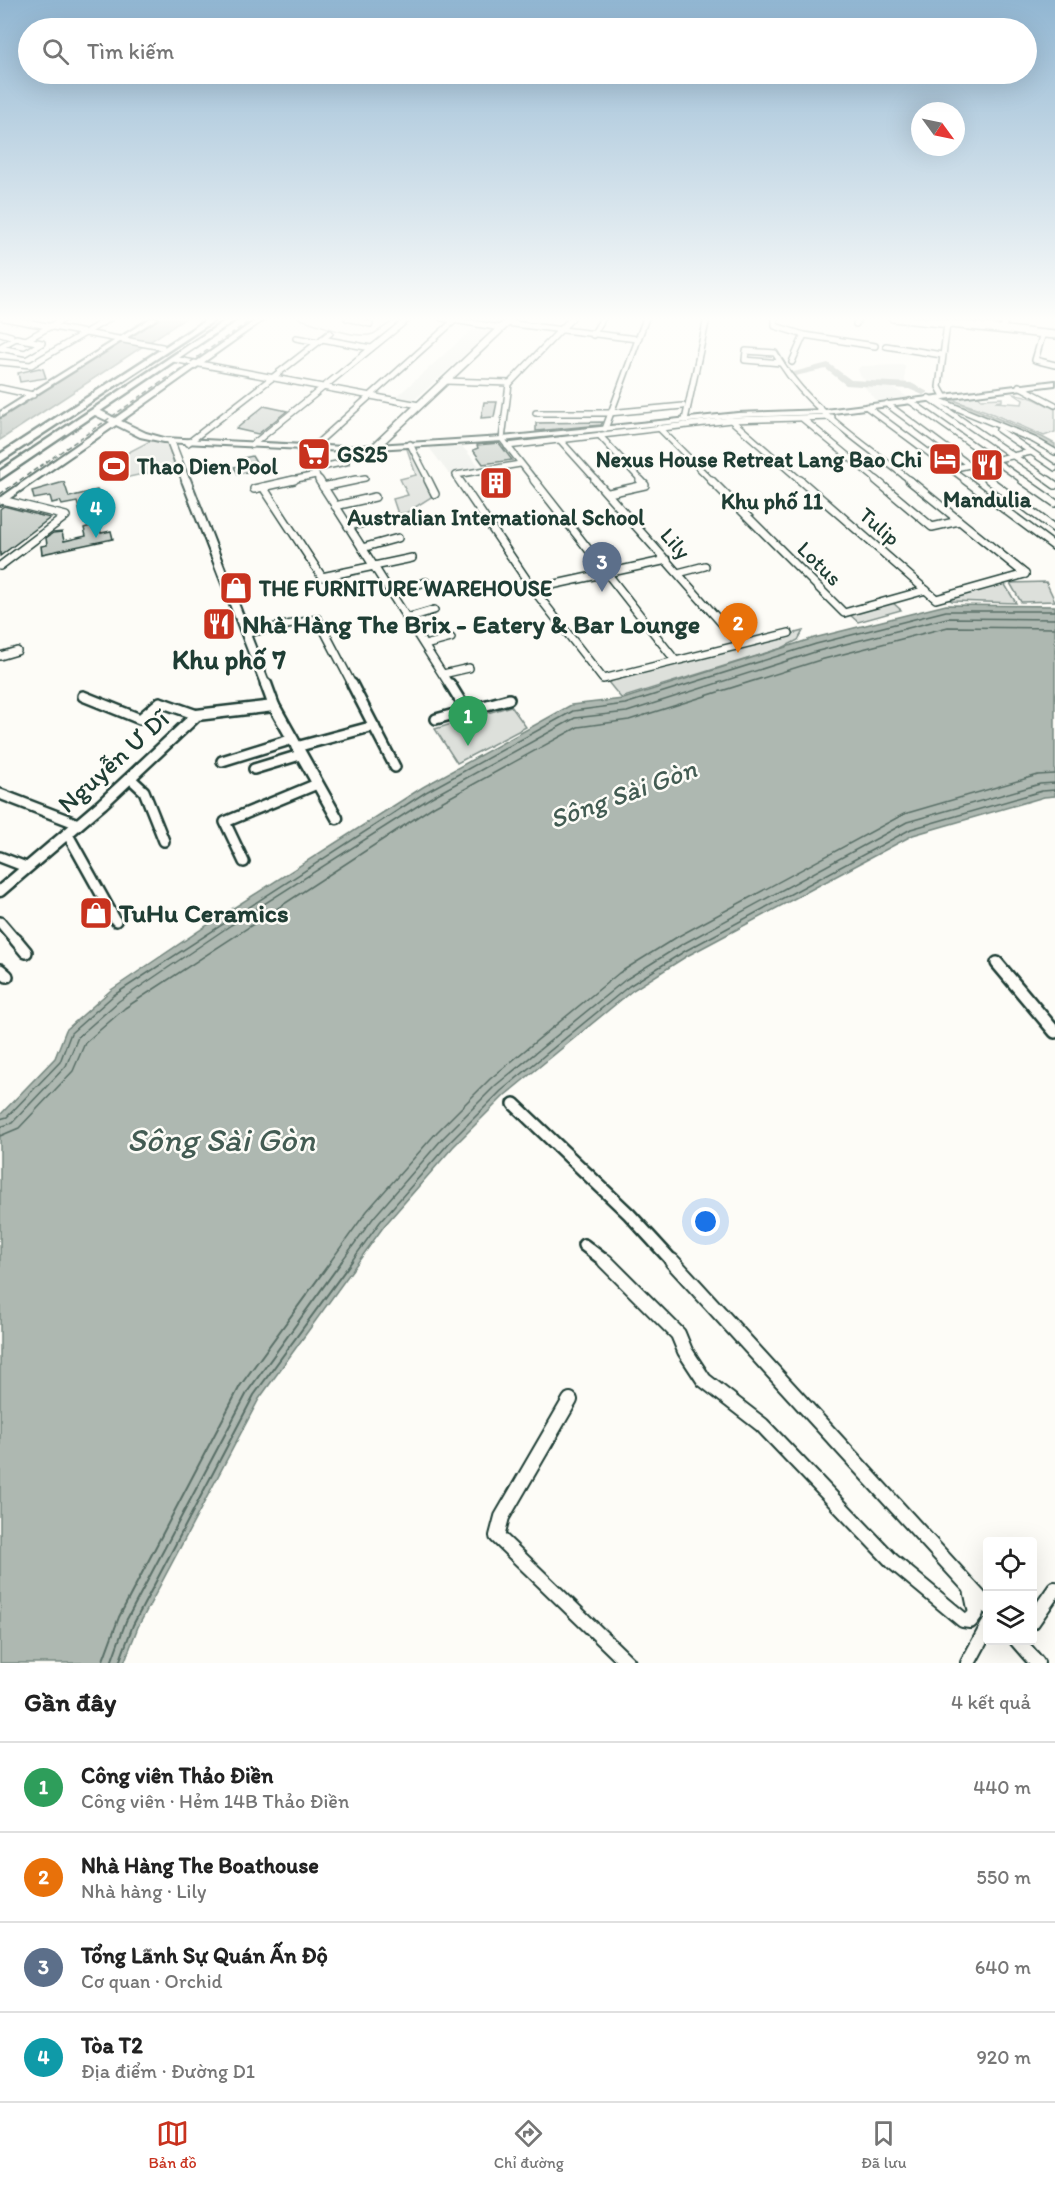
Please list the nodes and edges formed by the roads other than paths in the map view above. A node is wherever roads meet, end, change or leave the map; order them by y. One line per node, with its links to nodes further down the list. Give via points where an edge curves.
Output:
1 (30, 396): 28 (main road)
2 (88, 396): 48 (highway)
3 (96, 396): 50 (highway)
4 (111, 396): 57 (highway)
5 (119, 396): 27 (highway)
6 (152, 396): 33 (main road)
7 (249, 396): 40 (street)
8 (312, 396): 42 (street)
9 (370, 396): 21 (street); 45 (street)
10 (429, 396): 21 (street)
11 (509, 396): 39 (street)
12 (616, 396): 26 (street)
13 (690, 396): 31 (street)
14 (809, 396): 29 (street)
15 (944, 396): 16 (main road); 18 (main road)
16 (947, 396)
17 (1036, 396): 22 (street)
18 (931, 399): 19 (main road); 47 (street); 49 (street)
19 (910, 401): 20 (main road); 51 (street)
20 (887, 404): 24 (main road); 54 (street)
21 (419, 405): 43 (street)
22 (1055, 405)
23 (683, 406): 26 (street)
24 (867, 407): 29 (main road); 56 (street)
25 (536, 412): 26 (street)
26 (609, 413): 36 (street)
27 (92, 414): 33 (main road); 59 (highway)
28 (0, 415)
29 (829, 415): 30 (street); 31 (main road); 72 (street)
30 (804, 419): 32 (street); 72 (street, via 932,527)
31 (685, 420): 36 (main road)
32 (731, 420): 35 (street); 88 (street, Tulip)
33 (115, 422): 38 (main road, via 143,435); 68 (main road)
34 (982, 423): 46 (street)
35 (659, 428): 36 (street); 88 (street, Lotus, via 844,613)
36 (602, 432): 37 (street); 39 (main road); 65 (street, via 645,485)
37 (560, 440): 39 (street); 65 (street, Lily)
38 (171, 441): 40 (main road); 92 (street)
39 (505, 442): 41 (main road); 53 (street)
40 (188, 443): 42 (main road)
41 (410, 444): 43 (main road); 66 (street)
42 (252, 445): 44 (main road)
43 (376, 446): 45 (main road)
44 (298, 447): 45 (main road); 58 (street)
45 (312, 448)
46 (1031, 452): 49 (street); 55 (street)
47 (1055, 452)
48 (0, 453)
49 (1011, 456): 51 (street); 61 (street)
50 (0, 459)
51 (994, 460): 54 (street); 69 (street)
52 (346, 462): 58 (street)
53 (520, 464): 84 (street); 87 (street, via 456,475)
54 (970, 465): 56 (street); 74 (street)
55 (1055, 468)
56 (951, 469): 75 (street)
57 (0, 470)
58 (314, 472): 62 (street); 63 (street)
59 (0, 477)
60 (365, 478): 63 (street)
61 (1055, 485)
62 (263, 487): 64 (street); 82 (street, via 322,577)
63 (323, 487): 70 (street)
64 (254, 489)
65 (609, 493): 80 (street, Lily)
66 (435, 494)
67 (375, 497): 70 (street)
68 (1, 501): 81 (street, via 66,516)
69 (1055, 503)
70 (335, 506): 73 (street)
71 (387, 518): 73 (street)
72 (959, 521): 88 (street, via 1025,574 936,598)
73 (348, 526): 78 (street)
74 (1055, 530): 75 (street)
75 (1039, 534): 77 (street)
76 (398, 538): 78 (street)
77 (1055, 547)
78 (362, 548): 82 (street)
79 (412, 558): 82 (street)
80 (667, 560): 84 (street); 85 (street, Lily)
81 (0, 566)
82 (374, 566): 89 (street)
83 (705, 566): 85 (street)
84 (607, 573): 87 (street); 99 (street)
85 (678, 573): 95 (street, Lily)
86 (426, 582): 89 (street)
87 (533, 589): 99 (street, via 603,679)
88 (926, 590)
89 (390, 592): 91 (street)
90 (434, 610): 91 (street)
91 (407, 618): 96 (street)
92 (246, 633): 104 (street); 108 (street, via 318,619)
93 (789, 633): 95 (street)
94 (451, 638): 96 (street)
95 (740, 644): 99 (street)
96 (425, 645): 101 (street)
97 (17, 651): 98 (street)
98 (0, 656)
99 (675, 660)
100 (469, 668): 101 (street)
101 (443, 674): 105 (street)
102 (83, 696): 106 (street, via 140,719 160,702)
103 (509, 699): 105 (street)
104 (274, 706): 106 (street, Nguyễn Ư Dĩ); 109 (street)
105 (466, 710): 107 (street)
106 (197, 714): 113 (street, Nguyễn Ư Dĩ)
107 (436, 719)
108 (374, 726): 109 (street); 111 (street)
109 (296, 747): 110 (street); 112 (street); 114 (street)
110 (222, 761)
111 (395, 767)
112 (254, 769)
113 (130, 778): 117 (street, Nguyễn Ư Dĩ); 119 (street, via 144,792)
114 (317, 784): 116 (street); 121 (street, via 225,822)
115 (0, 794): 117 (street)
116 (337, 818)
117 (78, 824): 118 (street, Nguyễn Ư Dĩ)
118 (67, 833): 122 (street, Nguyễn Ư Dĩ); 124 (street)
119 (164, 841)
120 (0, 857): 122 (street)
121 (244, 862)
122 (26, 867): 123 (street, Nguyễn Ư Dĩ)
123 (0, 891)
124 (116, 921)
125 (0, 922): 126 (street)
126 (26, 952)
127 (997, 963): 128 (street)
128 (1055, 1032)
129 (514, 1104): 132 (street, via 629,1214)
130 (584, 1245): 132 (street, via 599,1255 678,1334 704,1380 768,1431 892,1561 963,1620 970,1621 976,1613)
131 (570, 1400): 138 (street, via 508,1507 497,1536)
132 (971, 1589): 134 (street)
133 (1055, 1589): 135 (street)
134 (983, 1602)
135 (1037, 1615)
136 (983, 1634): 139 (street)
137 (1022, 1645): 140 (street)
138 (628, 1663)
139 (968, 1663)
140 (1037, 1663)

